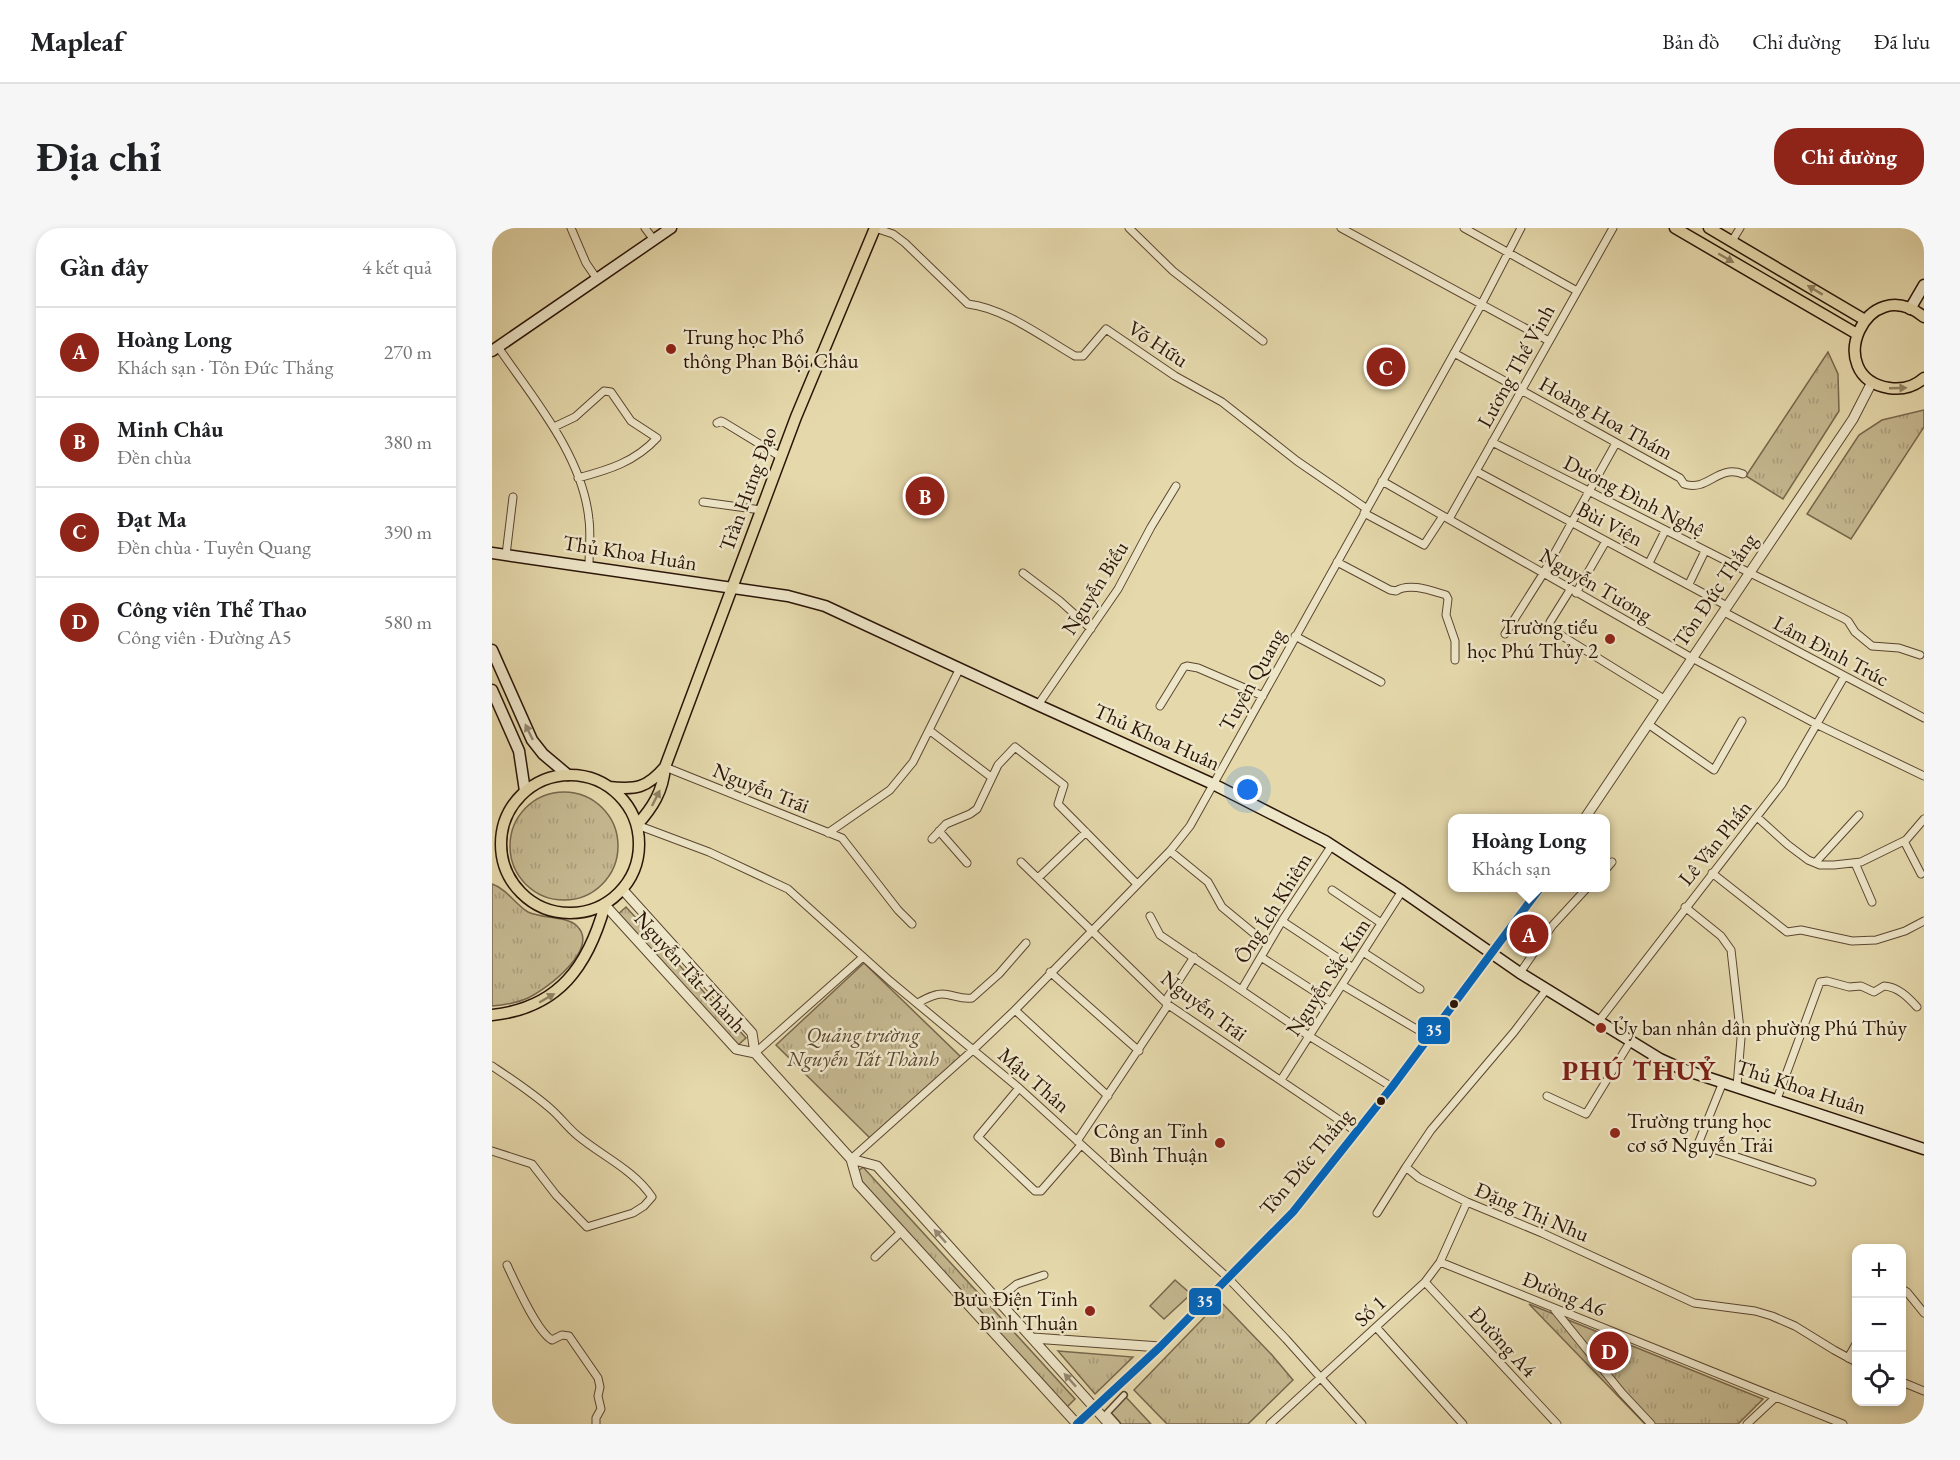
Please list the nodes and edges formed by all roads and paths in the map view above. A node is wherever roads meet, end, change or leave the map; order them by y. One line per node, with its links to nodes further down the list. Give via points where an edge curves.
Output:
1 (571, 228): 16 (street)
2 (645, 228): 13 (street)
3 (671, 228): 13 (main road)
4 (875, 228): 35 (main road, Trần Hưng Đạo); 45 (street, Võ Hữu, via 893,234 968,304 1005,316 1075,356 1083,356 1106,329 1175,376 1222,402)
5 (1129, 228): 24 (street, via 1173,271)
6 (1341, 228): 19 (street)
7 (1464, 228): 15 (street)
8 (1521, 228): 15 (street, Tuyên Quang)
9 (1613, 228): 18 (street, Lương Thế Vinh)
10 (1675, 228): 23 (main road, one-way to 23)
11 (1709, 228): 14 (main road)
12 (1740, 228): 14 (street)
13 (654, 240): 16 (main road)
14 (1732, 241): 22 (main road, one-way to 14)
15 (1508, 254): 18 (street); 19 (street, Tuyên Quang)
16 (597, 279): 26 (main road)
17 (1924, 285): 20 (main road)
18 (1577, 291): 25 (street, Lương Thế Vinh)
19 (1481, 305): 25 (street); 27 (street, Tuyên Quang)
20 (1910, 309): 21 (main road); 22 (main road, via 1886,307)
21 (1924, 317)
22 (1865, 320): 23 (main road)
23 (1857, 334): 28 (main road, via 1856,361)
24 (1263, 340)
25 (1549, 341): 30 (street, Lương Thế Vinh)
26 (495, 349): 32 (street)
27 (1454, 353): 30 (street, Hoàng Hoa Thám); 39 (street, Tuyên Quang)
28 (1872, 382): 29 (main road, one-way to 29, via 1896,389); 57 (street, Tôn Đức Thắng, via 1852,419)
29 (1923, 382)
30 (1521, 390): 33 (street, Lương Thế Vinh); 34 (street, Hoàng Hoa Thám)
31 (717, 423): 35 (street, via 725,423)
32 (554, 427): 38 (street); 38 (street, via 575,417 608,390 631,422 657,438 637,456)
33 (1492, 442): 36 (street, Lương Thế Vinh); 41 (street, Dương Đình Nghệ)
34 (1616, 442): 37 (street, Hoàng Hoa Thám, via 1690,486 1733,470); 41 (street)
35 (781, 457): 44 (main road, Trần Hưng Đạo)
36 (1476, 471): 46 (street, Lương Thế Vinh); 47 (street, Bùi Viện)
37 (1743, 474)
38 (578, 478): 55 (street, via 589,518)
39 (1382, 482): 45 (street, Tuyên Quang); 46 (street, Nguyễn Tương)
40 (1176, 486): 63 (street, Nguyễn Biểu)
41 (1589, 492): 47 (street); 48 (street, Dương Đình Nghệ)
42 (513, 497): 52 (street)
43 (703, 502): 44 (street)
44 (761, 510): 60 (main road, Trần Hưng Đạo)
45 (1365, 511): 46 (street, Lương Thế Vinh, via 1424,545); 53 (street, Tuyên Quang)
46 (1446, 518): 58 (street, Nguyễn Tương)
47 (1572, 522): 49 (street, Bùi Viện); 58 (street)
48 (1665, 531): 50 (street, Dương Đình Nghệ); 54 (street)
49 (1606, 541): 54 (street, Bùi Viện); 61 (street)
50 (1706, 551): 57 (street, Dương Đình Nghệ); 59 (street)
51 (492, 553): 52 (main road, Thủ Khoa Huân)
52 (506, 555): 55 (main road, Thủ Khoa Huân)
53 (1337, 562): 65 (street, Tuyên Quang); 69 (street, via 1390,590 1401,587 1446,595)
54 (1649, 563): 59 (street, Bùi Viện)
55 (589, 566): 60 (main road, Thủ Khoa Huân)
56 (1023, 573): 63 (street)
57 (1750, 573): 62 (street, Tôn Đức Thắng); 67 (street, Dương Đình Nghệ, via 1843,618 1872,646 1899,648)
58 (1543, 574): 61 (street, Nguyễn Tương); 64 (street)
59 (1689, 584): 62 (street, Bùi Viện)
60 (732, 589): 70 (main road, Thủ Khoa Huân, via 788,596 825,606); 83 (main road, Trần Hưng Đạo)
61 (1573, 592): 68 (street, Nguyễn Tương); 75 (street, via 1550,622 1551,629)
62 (1726, 609): 68 (street, Tôn Đức Thắng); 71 (street, Lâm Đình Trúc)
63 (1091, 629): 76 (street, Nguyễn Biểu)
64 (1505, 634)
65 (1295, 636): 72 (street); 74 (street, Tuyên Quang)
66 (492, 650): 84 (main road, one-way to 66, via 532,740)
67 (1920, 655)
68 (1692, 658): 75 (street, Tôn Đức Thắng); 81 (street, Nguyễn Tương)
69 (1455, 660)
70 (960, 668): 76 (main road, Thủ Khoa Huân); 82 (street)
71 (1844, 677): 78 (street, Lâm Đình Trúc); 81 (street, Lê Văn Phấn)
72 (1381, 682)
73 (492, 690): 89 (main road, via 519,751)
74 (1263, 696): 77 (street, via 1187,666); 87 (street, Tuyên Quang)
75 (1664, 699): 80 (street, Tôn Đức Thắng)
76 (1038, 705): 87 (main road, Thủ Khoa Huân)
77 (1160, 706)
78 (1924, 718)
79 (1742, 721): 80 (street, via 1714,770)
80 (1648, 724): 90 (street, Tôn Đức Thắng)
81 (1818, 725): 85 (street, Nguyễn Tương); 92 (street, Lê Văn Phấn)
82 (929, 730): 86 (street); 98 (street, via 913,762 890,790)
83 (665, 767): 88 (main road, via 656,778 637,788); 94 (main road, Trần Hưng Đạo, one-way to 83, via 660,792); 98 (street, Nguyễn Trãi)
84 (568, 775): 88 (main road, via 583,776); 89 (main road, via 550,778)
85 (1924, 776)
86 (991, 777): 96 (street, via 976,809); 97 (street, via 1015,747 1064,785 1058,804)
87 (1213, 784): 102 (main road, Thủ Khoa Huân); 103 (street, Tuyên Quang, via 1196,817)
88 (609, 787): 94 (main road, via 627,804)
89 (525, 791): 95 (main road)
90 (1589, 814)
91 (1859, 814): 106 (street)
92 (1758, 817): 106 (street); 108 (street, Lê Văn Phấn)
93 (1924, 819): 100 (street)
94 (637, 825): 112 (main road, via 640,848 635,871); 130 (street, Mậu Thân, via 709,852 788,889)
95 (503, 827): 101 (main road); 118 (main road, via 502,856 510,877 534,903 562,913 591,911)
96 (939, 831): 99 (street); 105 (street)
97 (1086, 832): 110 (street); 111 (street)
98 (828, 833): 124 (street, Nguyễn Trãi, via 842,838)
99 (932, 839)
100 (1904, 841): 107 (street); 109 (street)
101 (492, 845)
102 (1332, 845): 114 (main road, Thủ Khoa Huân); 121 (street, Ông Ích Khiêm)
103 (1170, 850): 111 (street, Tuyên Quang); 127 (street, via 1208,882 1222,907)
104 (1021, 862): 110 (street, Nguyễn Trãi)
105 (967, 863)
106 (1815, 863): 107 (street)
107 (1855, 863): 117 (street)
108 (1712, 873): 119 (street, Lê Văn Phấn); 122 (street, via 1787,932 1801,930 1852,941 1876,940)
109 (1921, 874)
110 (1038, 878): 125 (street, Nguyễn Trãi)
111 (1136, 883): 125 (street, Tuyên Quang)
112 (623, 890): 118 (main road); 152 (street, Nguyễn Tất Thành, via 752,1033)
113 (1332, 891): 123 (street)
114 (1402, 891): 123 (street, Nguyễn Sắc Kim); 129 (main road, Thủ Khoa Huân)
115 (1537, 892): 129 (street, Tôn Đức Thắng)
116 (1583, 892): 135 (street, via 1557,919)
117 (1872, 902)
118 (605, 905): 145 (main road, one-way to 118, via 531,1006 557,992 590,948); 152 (street, Nguyễn Tất Thành, via 736,1049)
119 (1685, 907): 146 (street, Lê Văn Phấn); 156 (street, via 1721,936 1731,950 1741,1038)
120 (1150, 916): 131 (street, via 1157,932)
121 (1282, 921): 127 (street, Ông Ích Khiêm); 133 (street)
122 (1924, 921)
123 (1381, 923): 128 (street, Nguyễn Sắc Kim)
124 (912, 924)
125 (1092, 930): 134 (street, Tuyên Quang); 142 (street, Nguyễn Trãi)
126 (1026, 943): 141 (street, via 978,995 967,999 937,994)
127 (1268, 945): 132 (street, Ông Ích Khiêm)
128 (1363, 952): 133 (street, Nguyễn Sắc Kim); 138 (street)
129 (1491, 955): 135 (main road, Thủ Khoa Huân); 148 (street, Tôn Đức Thắng)
130 (863, 957): 141 (street, Mậu Thân); 152 (street)
131 (1194, 957): 137 (street); 142 (street)
132 (1261, 957): 137 (street, Ông Ích Khiêm); 140 (street)
133 (1353, 968): 136 (street, Nguyễn Sắc Kim)
134 (1050, 972): 144 (street, Tuyên Quang); 151 (street)
135 (1520, 973): 139 (main road, Thủ Khoa Huân)
136 (1342, 985): 140 (street, Nguyễn Sắc Kim); 148 (street)
137 (1242, 989): 147 (street)
138 (1420, 989)
139 (1546, 990): 146 (main road, Thủ Khoa Huân); 167 (street, via 1431,1130)
140 (1331, 1002): 147 (street, Nguyễn Sắc Kim)
141 (918, 1004): 150 (street, Mậu Thân)
142 (1167, 1004): 151 (street); 154 (street, Nguyễn Trãi)
143 (1917, 1007): 161 (street, via 1889,986 1875,992 1861,986 1820,982)
144 (1015, 1011): 150 (street, Tuyên Quang); 159 (street)
145 (492, 1015)
146 (1598, 1022): 149 (main road, Thủ Khoa Huân)
147 (1309, 1036): 154 (street, Nguyễn Sắc Kim); 158 (street)
148 (1430, 1037): 158 (street, Tôn Đức Thắng)
149 (1630, 1042): 155 (main road, Thủ Khoa Huân, via 1682,1069); 160 (street, via 1586,1114)
150 (974, 1049): 157 (street, Mậu Thân); 166 (street, Tuyên Quang)
151 (1139, 1051): 159 (street)
152 (755, 1053): 166 (street, Nguyễn Tất Thành)
153 (492, 1066): 165 (street, via 636,1178 652,1197 633,1213 586,1227 532,1164)
154 (1281, 1080): 162 (street, Nguyễn Trãi)
155 (1723, 1082): 156 (main road, Thủ Khoa Huân); 168 (street, via 1698,1143)
156 (1737, 1086): 161 (main road, Thủ Khoa Huân)
157 (1019, 1088): 163 (street, Mậu Thân); 163 (street, via 978,1137 1035,1191 1041,1191)
158 (1392, 1088): 162 (street, Tôn Đức Thắng)
159 (1108, 1096): 163 (street)
160 (1547, 1096)
161 (1777, 1099): 164 (main road, Thủ Khoa Huân)
162 (1357, 1132): 176 (street, Tôn Đức Thắng, via 1293,1212)
163 (1079, 1143): 176 (street, Mậu Thân)
164 (1924, 1149)
165 (492, 1150)
166 (851, 1159): 171 (street, Nguyễn Tất Thành, via 858,1184); 179 (street, Nguyễn Tất Thành, one-way to 166, via 877,1166)
167 (1406, 1167): 169 (street, Đặng Thị Nhu); 170 (street)
168 (1812, 1182)
169 (1467, 1203): 173 (street, Số 1); 186 (street, Đặng Thị Nhu, via 1694,1303 1772,1316)
170 (1377, 1213)
171 (902, 1231): 172 (street); 195 (street, Nguyễn Tất Thành)
172 (875, 1257)
173 (1440, 1262): 177 (street, Số 1); 180 (street, Đường A6)
174 (507, 1265): 194 (street, via 546,1336 552,1340 569,1336 598,1378 601,1409)
175 (1044, 1275): 179 (street, via 1017,1284)
176 (1228, 1278): 184 (street, Tôn Đức Thắng); 188 (street, Mậu Thân)
177 (1425, 1282): 182 (street, Số 1); 201 (street, Đường A4)
178 (1906, 1291): 181 (street)
179 (997, 1300): 183 (street, Nguyễn Tất Thành)
180 (1552, 1307): 192 (street, Đường A6); 202 (street)
181 (1924, 1313)
182 (1376, 1327): 188 (street, Số 1); 200 (street)
183 (1033, 1338): 184 (street); 193 (street, Nguyễn Tất Thành, one-way to 183)
184 (1160, 1347): 193 (street, Tôn Đức Thắng)
185 (1852, 1352): 186 (street)
186 (1848, 1358): 187 (street, Đặng Thị Nhu)
187 (1852, 1360)
188 (1320, 1378): 198 (street, Số 1); 199 (street, Mậu Thân)
189 (1906, 1384): 190 (street)
190 (1924, 1391)
191 (1124, 1395): 197 (street, via 1107,1413)
192 (1776, 1397): 203 (street); 204 (street, Đường A6)
193 (1095, 1408): 195 (street, Tôn Đức Thắng); 196 (street, Nguyễn Tất Thành)
194 (596, 1424)
195 (1077, 1424)
196 (1109, 1424)
197 (1117, 1424)
198 (1270, 1424)
199 (1362, 1424)
200 (1463, 1424)
201 (1557, 1424)
202 (1651, 1424)
203 (1747, 1424)
204 (1843, 1424)

